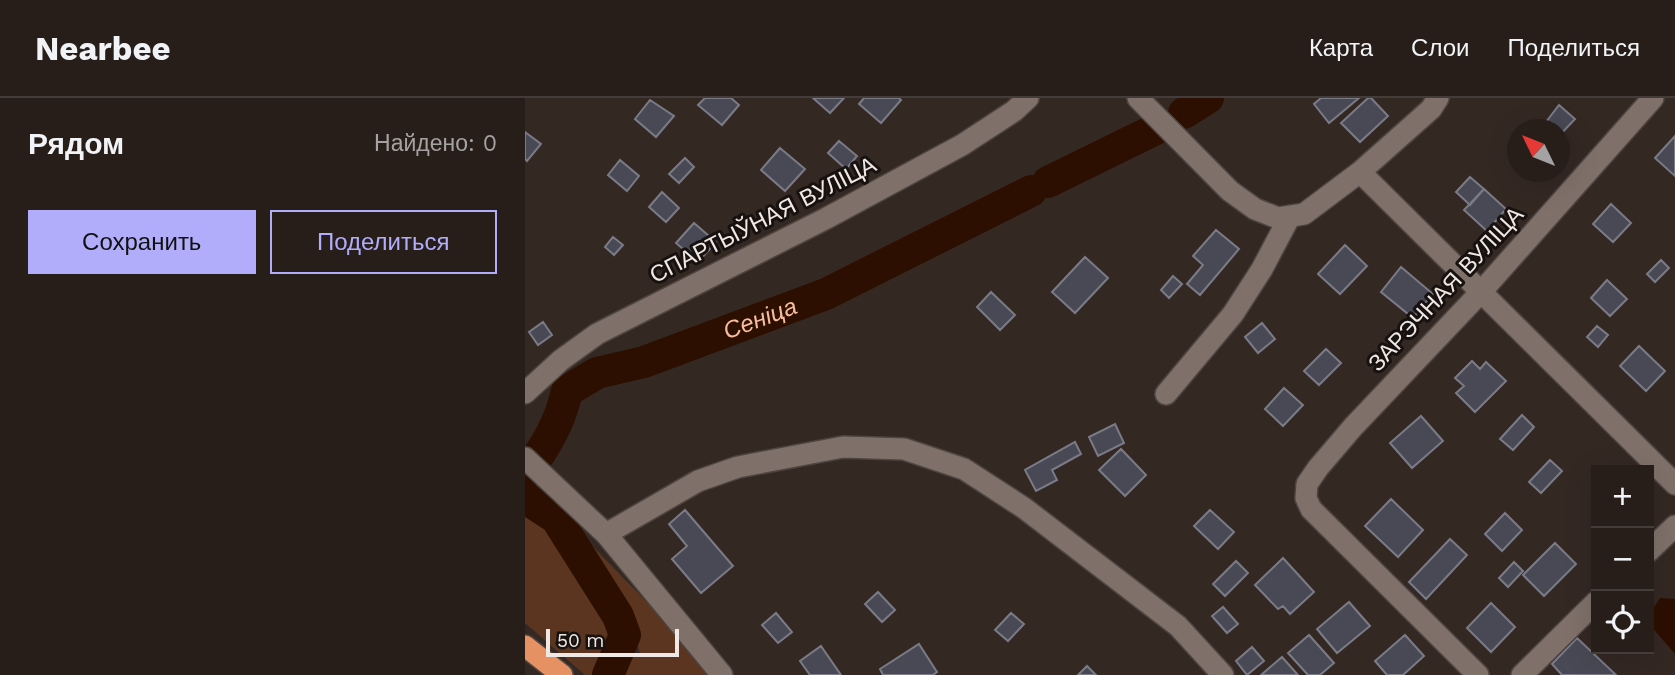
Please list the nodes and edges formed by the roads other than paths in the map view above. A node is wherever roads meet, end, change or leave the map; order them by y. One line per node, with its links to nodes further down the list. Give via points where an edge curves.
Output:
1 (1028, 98): 8 (street, СПАРТЫЎНАЯ ВУЛІЦА, via 962,145 597,334)
2 (1138, 98): 6 (street, via 1230,191 1255,209 1278,218)
3 (1438, 98): 5 (street)
4 (1653, 98): 7 (street, ЗАРЭЧНАЯ ВУЛІЦА)
5 (1360, 172): 6 (street, via 1304,214); 7 (street)
6 (1290, 216): 9 (street, via 1233,314)
7 (1481, 292): 11 (street); 20 (street, ЗАРЭЧНАЯ ВУЛІЦА, via 1353,427 1307,484 1306,498 1311,509)
8 (525, 393)
9 (1166, 394)
10 (525, 458): 13 (street)
11 (1675, 484)
12 (1675, 526): 14 (street)
13 (606, 534): 18 (street); 19 (street, via 698,481 738,467 843,447 904,449 964,469 1024,508 1178,626)
14 (1654, 546)
15 (1591, 607): 21 (street)
16 (525, 646): 17 (highway)
17 (562, 675)
18 (722, 675)
19 (1223, 675)
20 (1478, 675)
21 (1522, 675)

